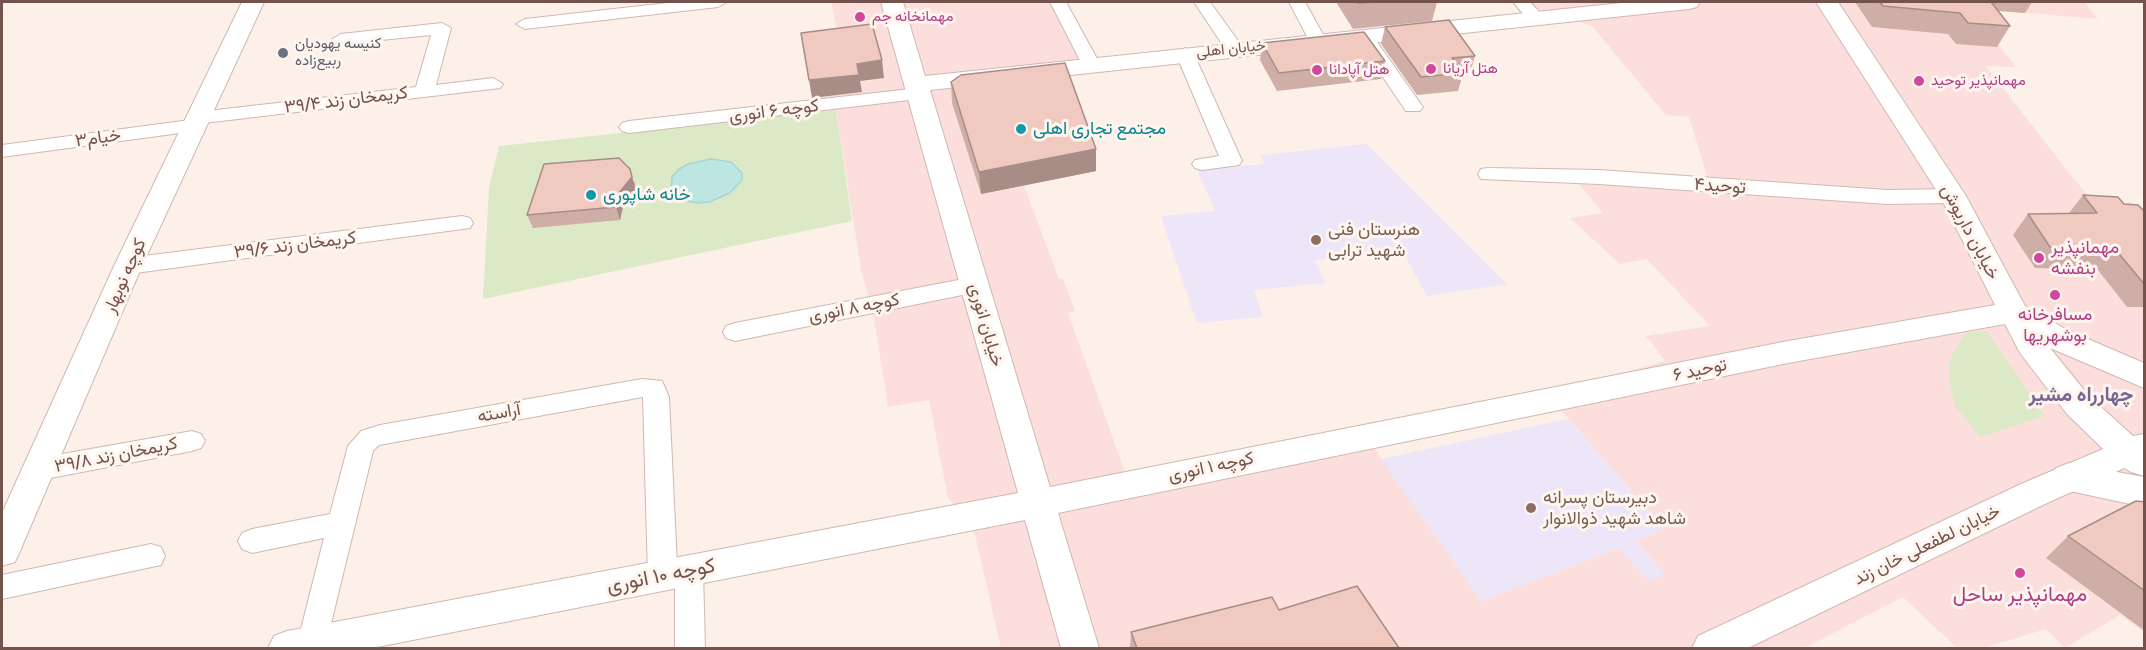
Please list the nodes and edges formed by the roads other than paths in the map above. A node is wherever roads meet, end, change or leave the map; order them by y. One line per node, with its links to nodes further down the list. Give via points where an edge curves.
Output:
1 (253, 2): 21 (street, کوچه نوبهار)
2 (718, 2): 10 (street)
3 (892, 2): 18 (street, خیابان انوری)
4 (1058, 2): 16 (street)
5 (1202, 2): 14 (street)
6 (1297, 2): 13 (street)
7 (1674, 2): 9 (street, خیابان اهلی)
8 (1827, 2): 26 (street, خیابان داریوش)
9 (1528, 9): 11 (street, خیابان اهلی)
10 (525, 24)
11 (1362, 35): 13 (street, خیابان اهلی); 20 (street)
12 (341, 39): 19 (street, via 442,28)
13 (1317, 40): 14 (street, خیابان اهلی)
14 (1235, 49): 15 (street, خیابان اهلی)
15 (1185, 54): 16 (street, خیابان اهلی); 24 (street, via 1232,161)
16 (1091, 64): 18 (street, خیابان اهلی)
17 (493, 84): 19 (street, کریمخان زند ۳۹/۴)
18 (918, 89): 22 (street, کوچه ۶ انوری); 29 (street, خیابان انوری)
19 (425, 90): 21 (street, کریمخان زند ۳۹/۴)
20 (1413, 107)
21 (197, 122): 23 (street, خیام۳); 28 (street, کوچه نوبهار)
22 (629, 127)
23 (2, 151)
24 (1202, 164)
25 (1488, 174): 26 (street, توحید۴, via 1599,177 1887,197)
26 (1953, 196): 30 (street, خیابان داریوش)
27 (462, 223): 28 (street, کریمخان زند ۳۹/۶)
28 (128, 267): 36 (street, کوچه نوبهار)
29 (974, 285): 31 (street, کوچه ۸ انوری); 39 (street, خیابان انوری)
30 (2013, 312): 32 (street, via 2056,338); 33 (street, ۶ توحید, via 1788,352); 35 (street, خیابان داریوش, via 2031,345 2078,405)
31 (735, 332)
32 (2145, 376)
33 (1387, 434): 39 (street, کوچه ۱ انوری)
34 (192, 441): 36 (street, کریمخان زند ۳۹/۸)
35 (2139, 453): 37 (street, خیابان لطفعلی خان زند)
36 (40, 469): 42 (street, کوچه نوبهار)
37 (2069, 478): 38 (main road); 49 (street, خیابان لطفعلی خان زند)
38 (2145, 492)
39 (1036, 504): 44 (street, کوچه ۱۰ انوری); 48 (street, خیابان انوری)
40 (343, 523): 41 (street); 44 (street, آراسته, via 361,446 370,438 653,388); 46 (street, آراسته)
41 (252, 541)
42 (2, 551)
43 (151, 556): 45 (street)
44 (676, 574): 46 (street, کوچه ۱۰ انوری); 47 (street)
45 (2, 587)
46 (300, 645)
47 (690, 648)
48 (1080, 648)
49 (1711, 648)

